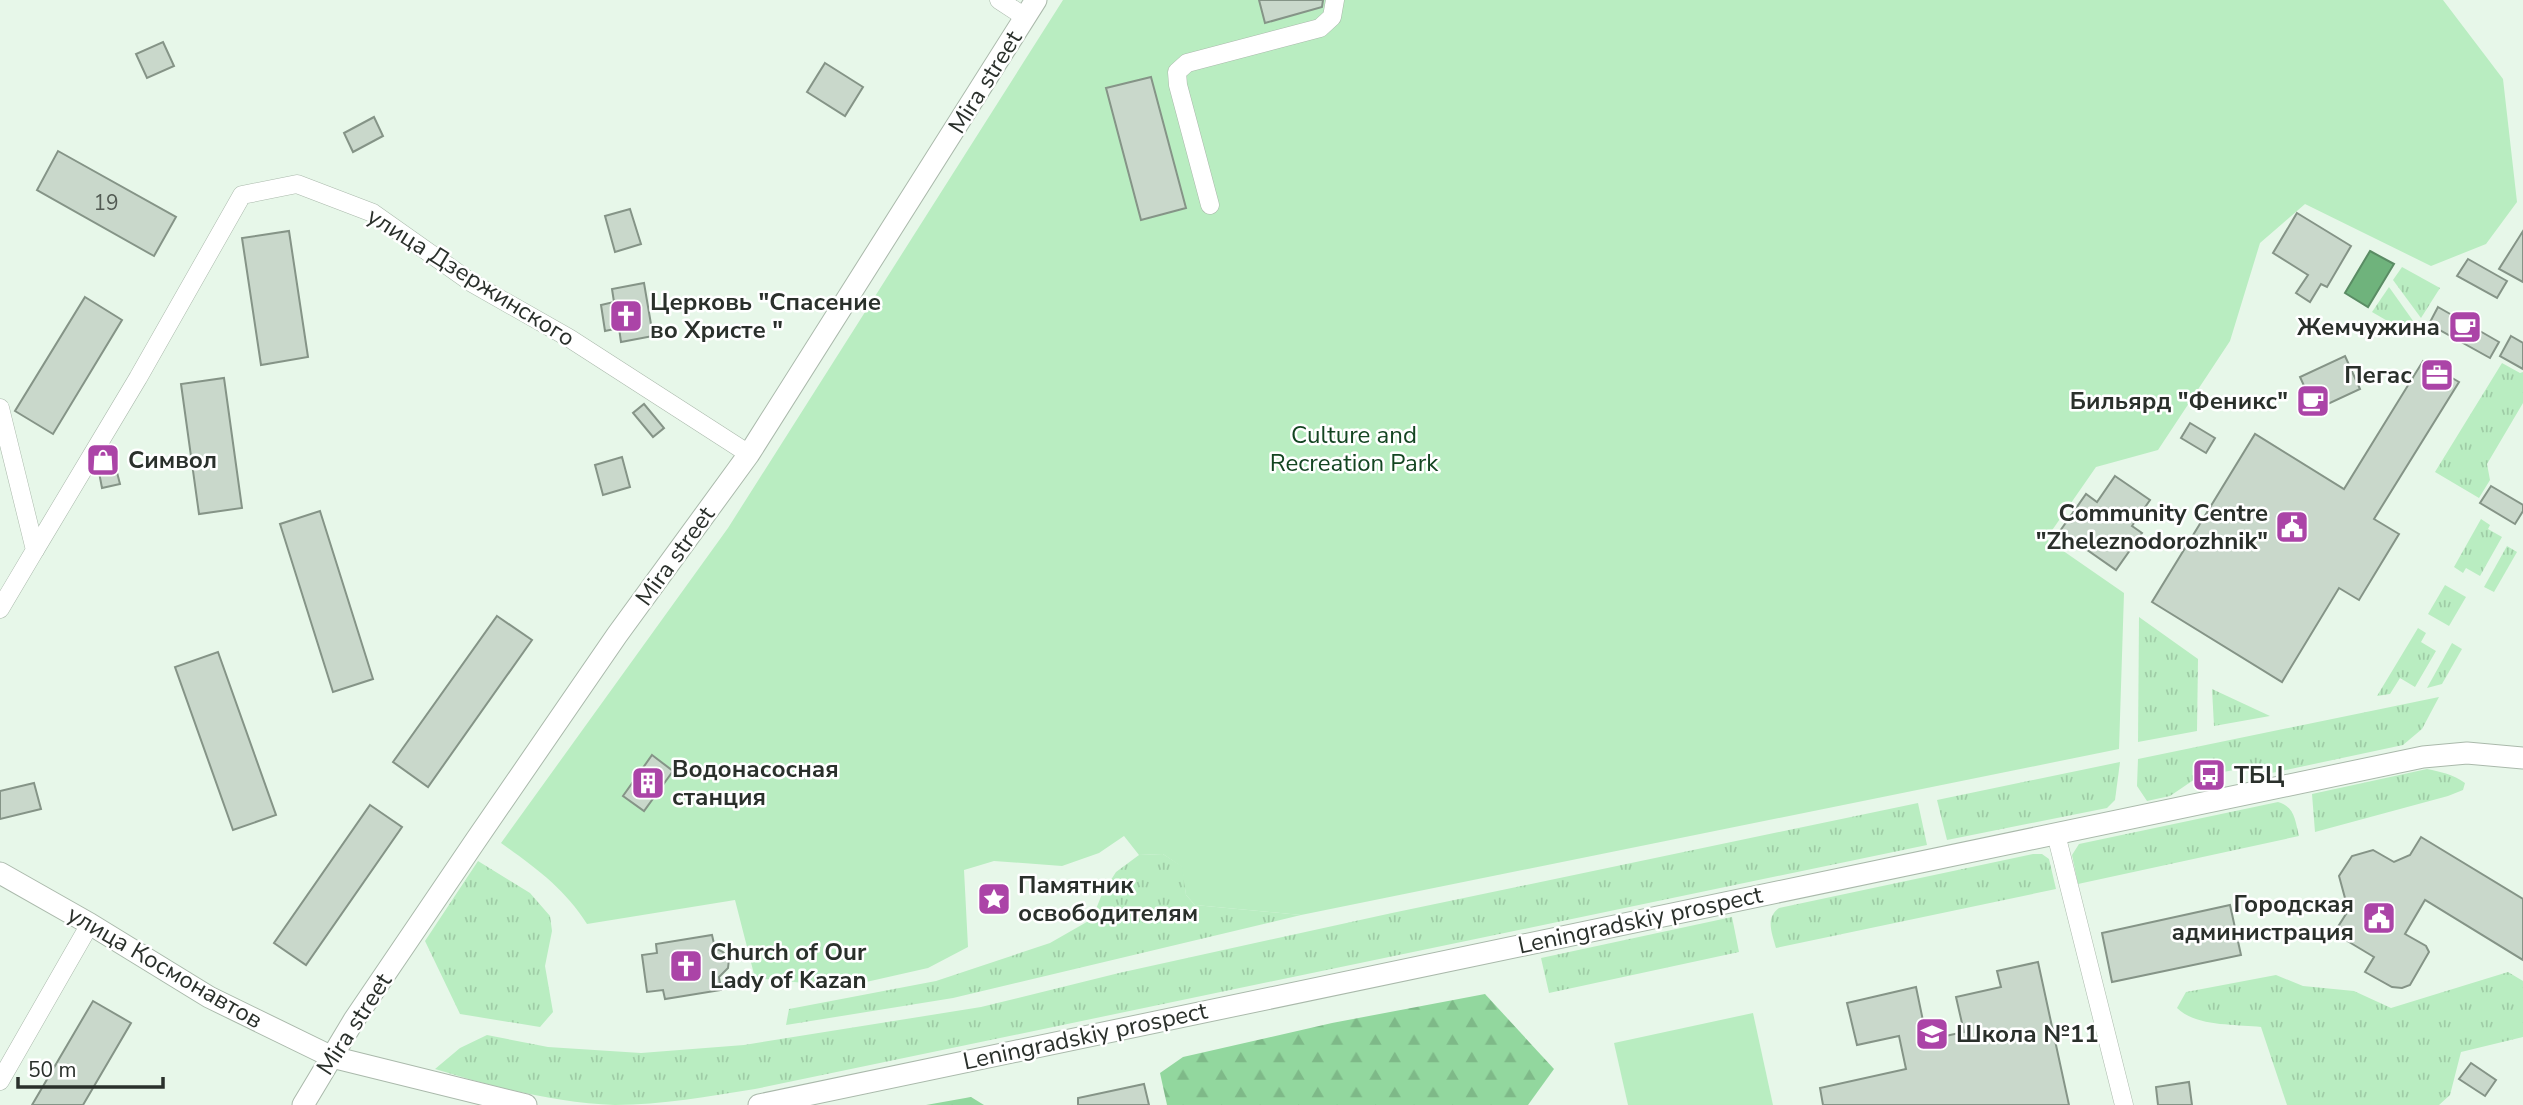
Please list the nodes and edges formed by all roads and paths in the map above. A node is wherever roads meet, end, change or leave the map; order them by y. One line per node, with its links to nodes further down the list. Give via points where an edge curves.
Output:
1 (999, 0): 3 (street)
2 (1335, 0): 4 (street, via 1332,17 1320,28 1187,63 1177,72)
3 (1031, 9): 6 (street, Mira street)
4 (1210, 205)
5 (0, 408): 7 (street)
6 (749, 454): 7 (street, улица Дзержинского, via 569,338 472,283 373,213 297,184 242,194); 13 (street, Mira street, via 583,685)
7 (35, 550): 8 (street, улица Дзержинского)
8 (0, 609)
9 (2523, 758): 10 (street, Leningradskiy prospect, via 2467,753 2423,757)
10 (2056, 834): 17 (street, Leningradskiy prospect); 18 (street)
11 (0, 873): 12 (street, улица Космонавтов)
12 (90, 924): 13 (street, улица Космонавтов, via 209,997); 14 (street)
13 (332, 1058): 15 (street, Mira street); 16 (street)
14 (0, 1081)
15 (303, 1105)
16 (526, 1105)
17 (759, 1105)
18 (2124, 1105)

